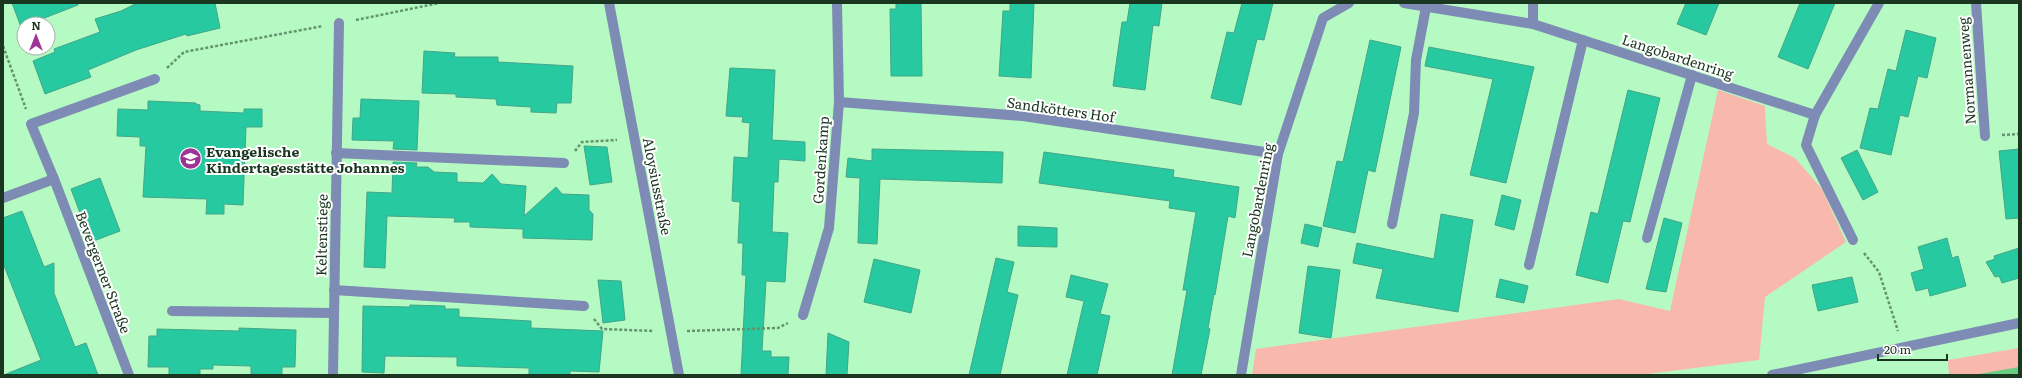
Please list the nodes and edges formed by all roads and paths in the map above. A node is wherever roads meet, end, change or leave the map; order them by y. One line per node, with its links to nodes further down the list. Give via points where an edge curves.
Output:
1 (439, 3): 10 (path)
2 (609, 3): 37 (street, Aloysiusstraße)
3 (837, 3): 16 (street, Gordenkamp)
4 (1349, 3): 23 (street, Langobardenring, via 1323,18)
5 (1404, 3): 9 (street, Langobardenring)
6 (1532, 3): 11 (street)
7 (1879, 3): 17 (street)
8 (1976, 3): 19 (street, Normannenweg)
9 (1426, 7): 11 (street, Langobardenring); 27 (street, via 1416,60 1414,112)
10 (339, 23): 15 (path, via 184,52); 22 (street, Keltenstiege)
11 (1533, 24): 12 (street, Langobardenring)
12 (1583, 40): 14 (street, Langobardenring); 30 (street)
13 (3, 46): 18 (path)
14 (1692, 75): 17 (street, Langobardenring); 28 (street)
15 (155, 79): 18 (street)
16 (839, 102): 23 (street, Sandkötters Hof, via 1023,116); 35 (street, Gordenkamp, via 829,228)
17 (1815, 115): 29 (street, via 1806,146)
18 (31, 124): 25 (street, Bevergerner Straße)
19 (1985, 136)
20 (601, 141): 21 (path)
21 (582, 142)
22 (336, 153): 24 (street); 31 (street, Keltenstiege)
23 (1278, 154): 42 (street, Langobardenring)
24 (564, 164)
25 (54, 179): 26 (street); 39 (street, Bevergerner Straße)
26 (3, 198)
27 (1392, 224)
28 (1647, 238)
29 (1853, 240): 38 (path, via 1879,272)
30 (1529, 265)
31 (334, 290): 32 (street); 34 (street, Keltenstiege)
32 (584, 306): 37 (path, via 602,329)
33 (172, 311): 34 (street)
34 (334, 313): 40 (street, Keltenstiege)
35 (803, 315): 37 (path, via 778,328)
36 (2019, 323): 38 (street)
37 (672, 331): 41 (street, Aloysiusstraße)
38 (1903, 348): 43 (street)
39 (129, 375)
40 (333, 375)
41 (679, 375)
42 (1241, 375)
43 (1772, 375)

